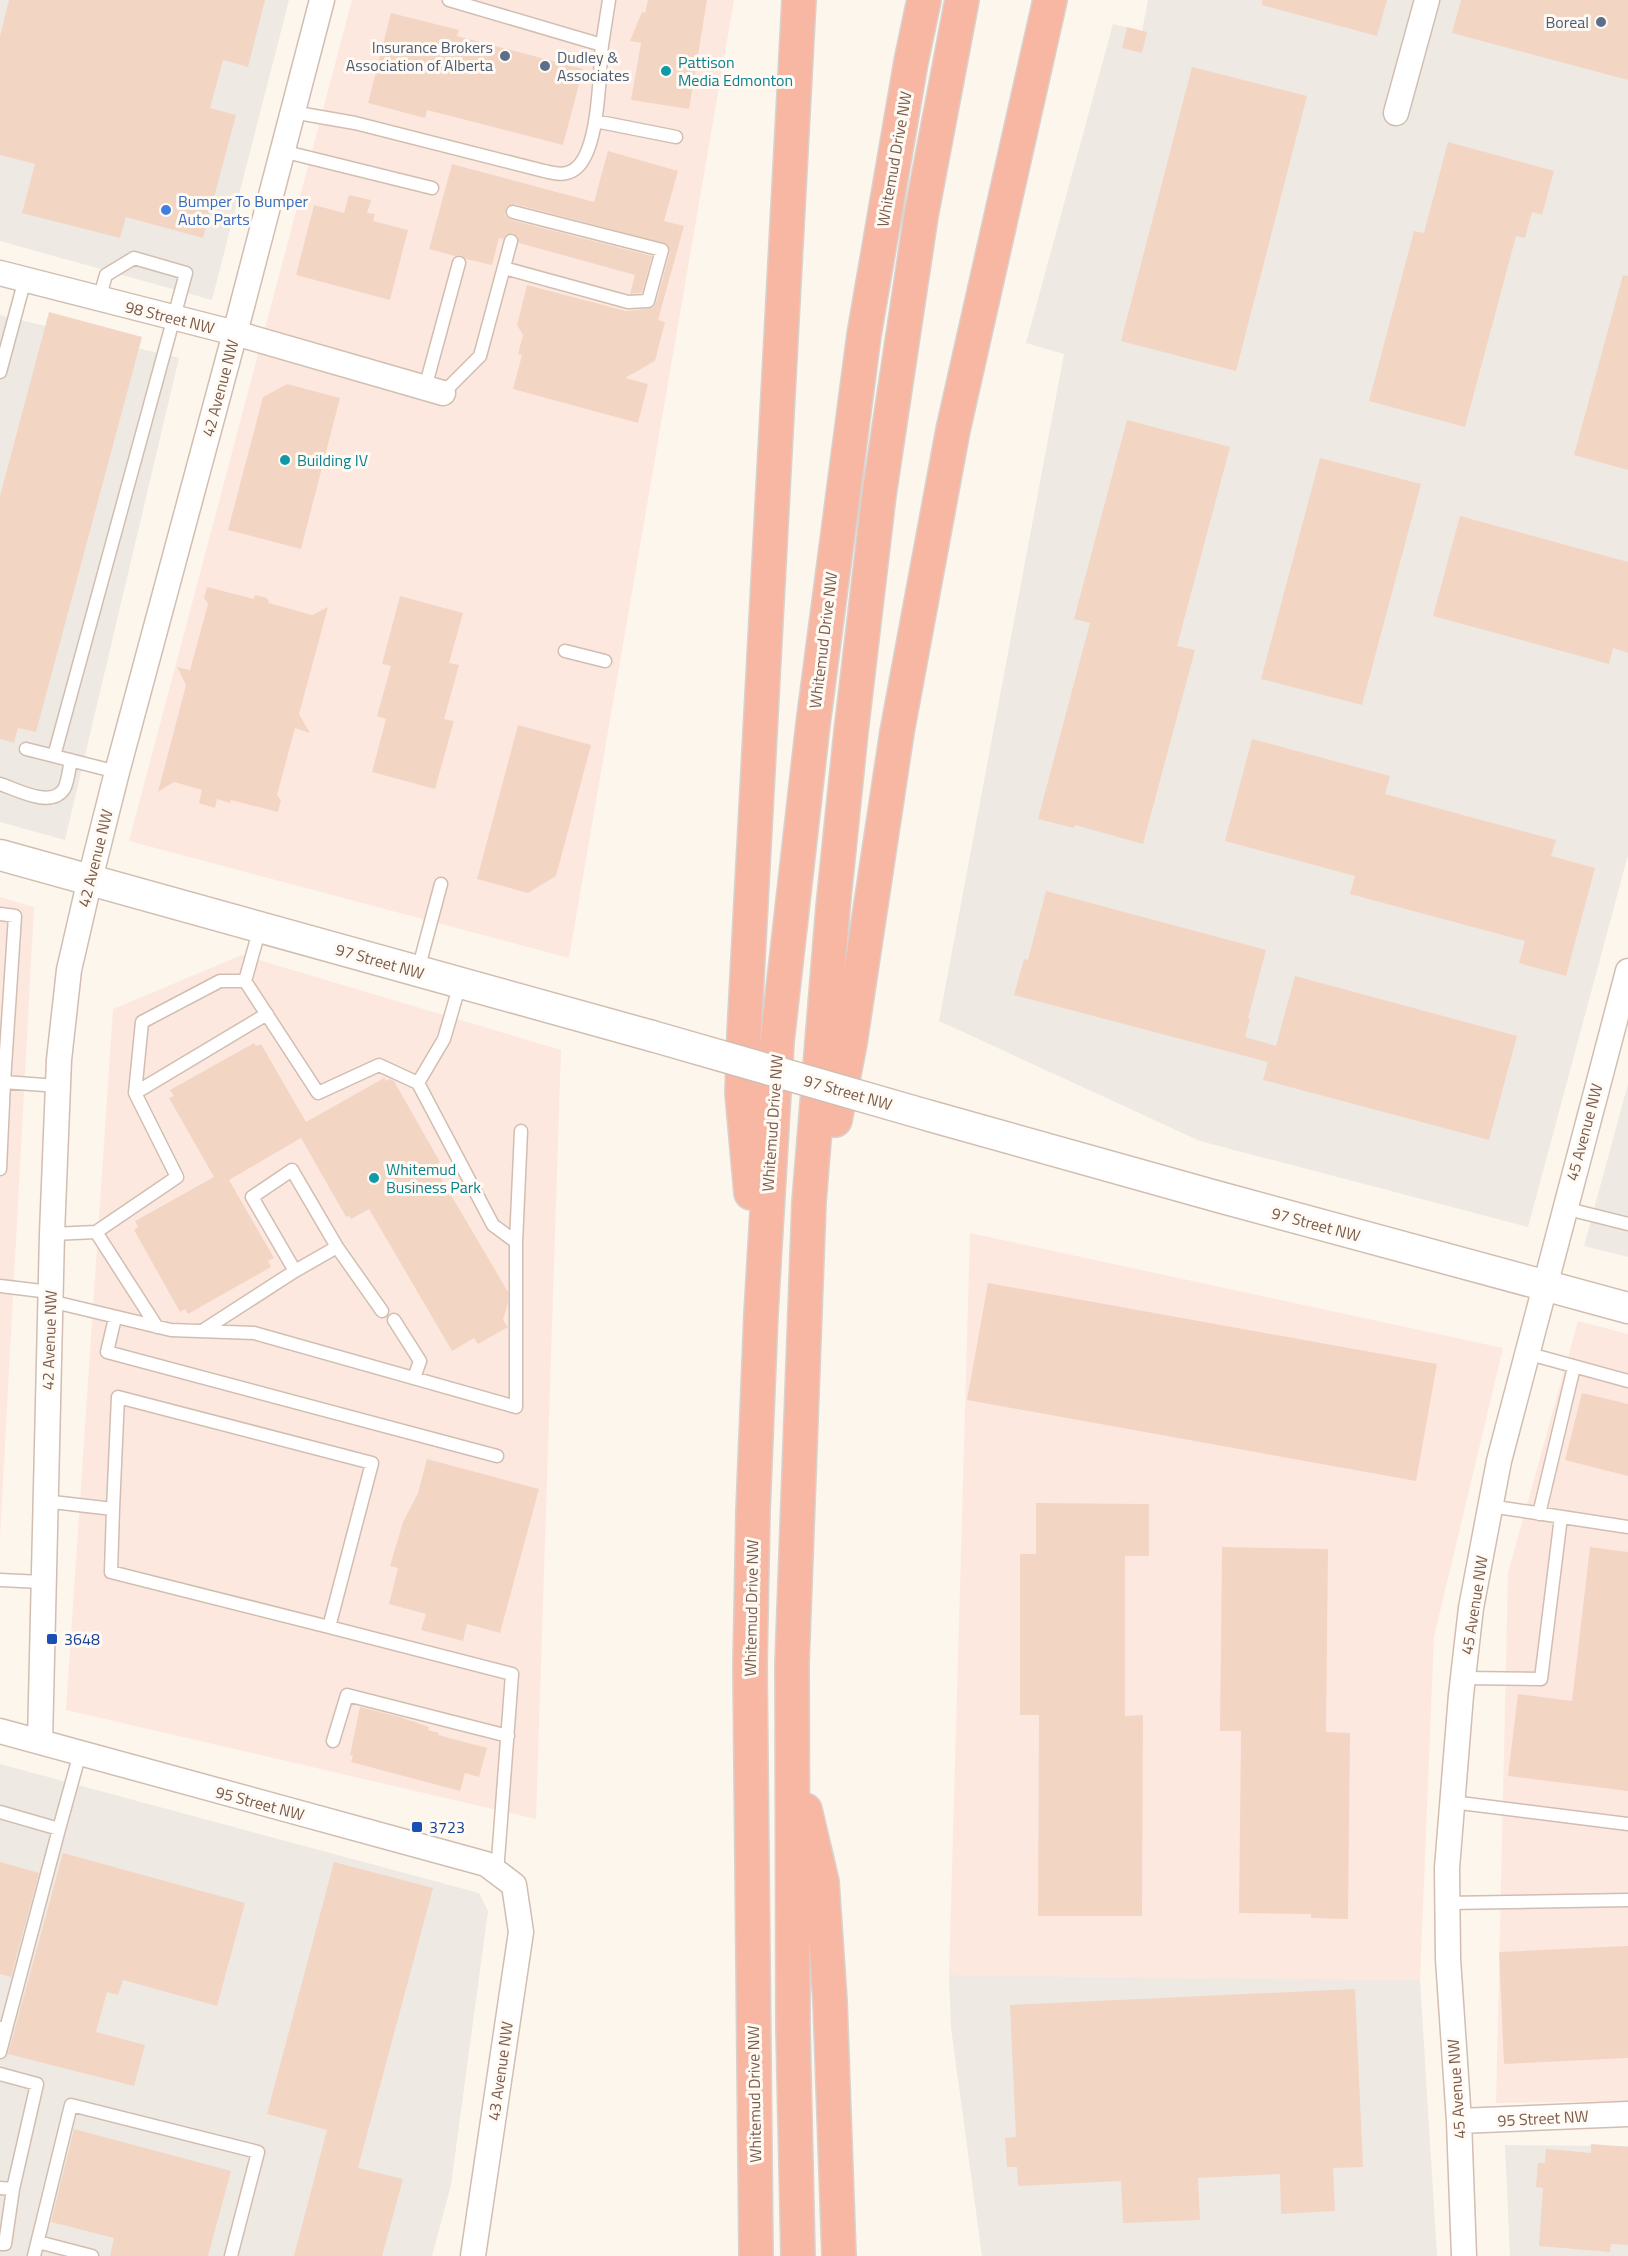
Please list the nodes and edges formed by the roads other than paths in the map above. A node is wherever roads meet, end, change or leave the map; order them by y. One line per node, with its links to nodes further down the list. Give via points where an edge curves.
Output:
1 (322, 0): 10 (street, 42 Avenue NW)
2 (449, 0): 9 (lane)
3 (609, 0): 9 (lane)
4 (801, 0): 64 (highway, via 742,1093)
5 (924, 0): 64 (highway, Whitemud Drive NW, via 864,335 817,690 777,1042)
6 (962, 0): 51 (highway, via 921,216 879,495 833,907)
7 (1050, 0): 51 (highway, via 953,430 897,732 836,1115)
8 (1427, 0): 11 (street)
9 (602, 45): 12 (lane)
10 (292, 112): 12 (lane, via 355,123 562,174 573,171 582,162); 14 (street, 42 Avenue NW)
11 (1396, 113)
12 (595, 121): 13 (lane)
13 (676, 137)
14 (282, 151): 15 (lane); 24 (street, 42 Avenue NW)
15 (432, 188)
16 (513, 212): 19 (lane, via 662,250 648,301 628,302)
17 (511, 241): 19 (lane)
18 (459, 263): 26 (lane)
19 (504, 268): 26 (lane, via 480,356)
20 (0, 273): 21 (street, 98 Street NW)
21 (25, 279): 22 (street, 98 Street NW); 25 (lane)
22 (99, 299): 23 (street, 98 Street NW); 23 (lane, via 106,275 134,258 186,273)
23 (174, 318): 24 (street, 98 Street NW); 30 (lane)
24 (235, 333): 26 (street, 98 Street NW); 32 (street, 42 Avenue NW)
25 (0, 372)
26 (434, 391)
27 (565, 651): 28 (lane)
28 (605, 661)
29 (26, 749): 30 (lane)
30 (54, 756): 31 (lane)
31 (71, 760): 32 (lane); 33 (lane, via 64,789 54,797 43,798)
32 (117, 772): 35 (street, 42 Avenue NW)
33 (0, 784)
34 (0, 855): 35 (street, 97 Street NW)
35 (90, 879): 38 (street, 97 Street NW); 47 (street, 42 Avenue NW, via 66,990)
36 (441, 884): 40 (lane)
37 (0, 914): 45 (lane, via 15,916)
38 (260, 927): 40 (street, 97 Street NW); 41 (lane)
39 (1628, 970): 43 (street, 45 Avenue NW)
40 (418, 972): 42 (street, 97 Street NW)
41 (246, 981): 44 (lane); 48 (lane, via 220,981 142,1022)
42 (460, 984): 46 (lane, via 444,1039); 60 (street, 97 Street NW, bridge)
43 (1624, 1002): 52 (street, 45 Avenue NW)
44 (267, 1014): 46 (lane, via 318,1093 378,1065); 48 (lane)
45 (4, 1082): 47 (lane); 50 (lane)
46 (418, 1083): 56 (lane, via 493,1226)
47 (58, 1086): 55 (street, 42 Avenue NW)
48 (135, 1093): 54 (lane, via 177,1177)
49 (521, 1131): 56 (lane)
50 (0, 1169)
51 (809, 1202): 89 (highway)
52 (1564, 1208): 53 (lane); 60 (street, 45 Avenue NW)
53 (1628, 1224)
54 (96, 1232): 55 (lane); 67 (lane)
55 (52, 1234): 61 (street, 42 Avenue NW)
56 (516, 1242): 71 (lane, via 516,1407)
57 (337, 1247): 58 (lane); 58 (lane, via 292,1170 252,1197); 63 (lane)
58 (295, 1271): 68 (lane)
59 (0, 1286): 61 (lane)
60 (1544, 1286): 62 (street, 97 Street NW); 69 (street, 45 Avenue NW)
61 (50, 1297): 65 (lane); 74 (street, 42 Avenue NW)
62 (1628, 1308)
63 (382, 1311)
64 (761, 1314): 105 (highway, Whitemud Drive NW, via 750,1666)
65 (115, 1318): 67 (lane); 73 (lane, via 107,1352)
66 (394, 1320): 71 (lane, via 420,1361)
67 (157, 1327): 68 (lane)
68 (202, 1331): 71 (lane, via 254,1334)
69 (1526, 1353): 70 (lane); 75 (street, 45 Avenue NW)
70 (1574, 1367): 72 (lane); 77 (lane)
71 (414, 1378)
72 (1628, 1382)
73 (497, 1456)
74 (44, 1501): 76 (lane); 81 (street, 42 Avenue NW)
75 (1490, 1506): 77 (lane); 83 (street, 45 Avenue NW)
76 (113, 1509): 82 (lane, via 111,1572); 82 (lane, via 118,1397 372,1463)
77 (1539, 1514): 78 (lane)
78 (1561, 1517): 79 (lane); 83 (lane, via 1541,1679)
79 (1628, 1527)
80 (0, 1580): 81 (lane)
81 (42, 1582): 87 (street, 42 Avenue NW)
82 (329, 1627): 85 (lane, via 512,1674)
83 (1463, 1678): 90 (street, 45 Avenue NW)
84 (0, 1731): 87 (street, 95 Street NW)
85 (508, 1736): 86 (lane, via 347,1695); 94 (lane)
86 (333, 1741)
87 (40, 1742): 88 (street, 95 Street NW)
88 (80, 1753): 93 (lane); 94 (street, 95 Street NW, via 486,1864)
89 (792, 1755): 110 (highway); 111 (highway, via 822,1882)
90 (1452, 1802): 92 (lane); 96 (street, 45 Avenue NW)
91 (0, 1812): 93 (lane)
92 (1628, 1824)
93 (59, 1829): 97 (lane)
94 (506, 1879): 109 (street, 43 Avenue NW, via 520,1932)
95 (1628, 1899): 96 (lane)
96 (1447, 1903): 101 (street, 45 Avenue NW)
97 (3, 2028): 98 (lane)
98 (0, 2052)
99 (0, 2074): 102 (lane, via 37,2084)
100 (1628, 2114): 101 (street, 95 Street NW)
101 (1459, 2121): 112 (street, 45 Avenue NW)
102 (6, 2188): 104 (lane, via 4,2244)
103 (38, 2242): 106 (lane); 107 (lane); 108 (lane, via 71,2105 258,2152)
104 (0, 2244)
105 (755, 2254)
106 (34, 2256)
107 (92, 2256)
108 (231, 2256)
109 (473, 2256)
110 (798, 2256)
111 (839, 2256)
112 (1464, 2256)

